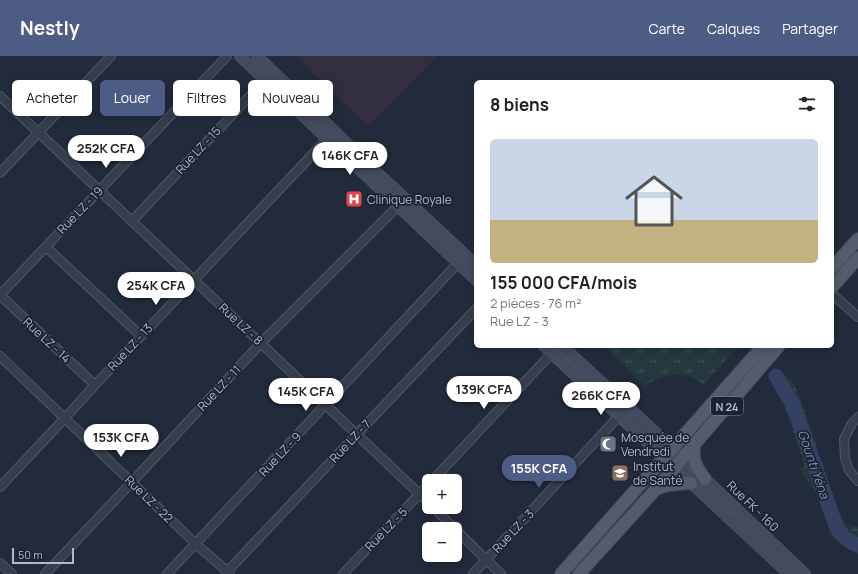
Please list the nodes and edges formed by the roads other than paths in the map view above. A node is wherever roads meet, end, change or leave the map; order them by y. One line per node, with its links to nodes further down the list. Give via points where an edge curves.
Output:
1 (111, 56): 9 (street)
2 (227, 56): 12 (street, Rue LZ - 19)
3 (240, 56): 5 (main road)
4 (257, 56): 19 (main road)
5 (265, 80)
6 (0, 96): 9 (street, Rue LZ - 8)
7 (248, 98): 14 (street, Rue LZ - 15)
8 (303, 116): 10 (main road)
9 (37, 132): 11 (street); 12 (street, Rue LZ - 8)
10 (327, 139): 13 (main road); 22 (street, Rue LZ - 13)
11 (0, 172)
12 (99, 190): 14 (street, Rue LZ - 8); 16 (street, Rue LZ - 19)
13 (398, 206): 18 (main road); 29 (street, Rue LZ - 11)
14 (132, 221): 22 (street, Rue LZ - 8)
15 (858, 239): 20 (main road)
16 (46, 246): 24 (street, Rue LZ - 19); 28 (street)
17 (858, 258): 23 (main road)
18 (458, 263): 21 (main road); 36 (street, Rue LZ - 9)
19 (474, 263)
20 (834, 266)
21 (474, 278)
22 (194, 280): 28 (street, Rue LZ - 13); 29 (street, Rue LZ - 8)
23 (834, 285)
24 (0, 295): 35 (street, Rue LZ - 14)
25 (834, 296): 27 (street)
26 (474, 311): 40 (street, Rue LZ - 7)
27 (858, 318)
28 (141, 336): 35 (street, Rue LZ - 13)
29 (261, 343): 36 (street, Rue LZ - 8); 49 (street, Rue LZ - 11)
30 (564, 348): 42 (main road, Rue FK - 160)
31 (761, 348): 42 (main road, N 24)
32 (777, 348): 41 (main road, N 24)
33 (548, 350): 37 (main road, Rue FK - 160); 46 (street)
34 (0, 357): 39 (street, Rue LZ - 22)
35 (95, 385): 39 (street, Rue LZ - 13)
36 (326, 405): 40 (street, Rue LZ - 8); 57 (street, Rue LZ - 9)
37 (619, 416): 43 (main road, Rue FK - 160); 58 (street, Rue LZ - 3)
38 (858, 417): 48 (street, via 844,439 845,458 849,470)
39 (65, 418): 49 (street, Rue LZ - 22); 51 (street, Rue LZ - 13)
40 (357, 434): 53 (street, Rue LZ - 8); 60 (street, Rue LZ - 7)
41 (694, 444): 44 (main road, N 24); 47 (main road, via 694,460)
42 (672, 448): 43 (main road, N 24); 44 (main road, Rue FK - 160)
43 (663, 458): 45 (main road, Rue FK - 160); 67 (main road, N 24)
44 (683, 458): 45 (main road, N 24); 47 (main road, Rue FK - 160)
45 (675, 467): 50 (main road, Rue FK - 160); 52 (main road, N 24)
46 (438, 474)
47 (705, 479): 70 (main road, Rue FK - 160)
48 (858, 481)
49 (132, 482): 57 (street, Rue LZ - 22); 62 (street, Rue LZ - 11)
50 (691, 483): 52 (main road); 69 (main road, Rue FK - 160)
51 (0, 487)
52 (656, 489): 68 (main road, N 24)
53 (420, 494): 64 (street, Rue LZ - 5)
54 (440, 514): 55 (street)
55 (448, 522)
56 (462, 536): 58 (street)
57 (196, 544): 60 (street, Rue LZ - 22); 63 (street, Rue LZ - 9)
58 (486, 561): 65 (street, Rue LZ - 3); 66 (street)
59 (0, 563): 61 (street)
60 (228, 573)
61 (12, 574)
62 (45, 574)
63 (167, 574)
64 (343, 574)
65 (473, 574)
66 (501, 574)
67 (561, 574)
68 (579, 574)
69 (789, 574)
70 (805, 574)

